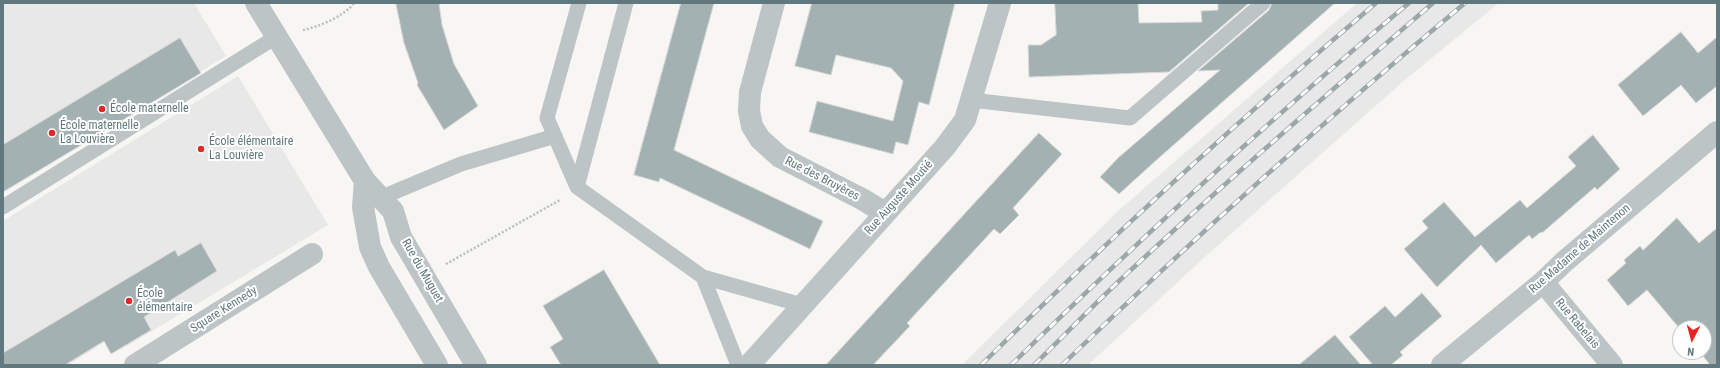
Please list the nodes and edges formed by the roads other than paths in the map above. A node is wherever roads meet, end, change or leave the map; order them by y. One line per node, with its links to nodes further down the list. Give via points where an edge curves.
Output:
1 (256, 3): 7 (street, Rue du Muguet)
2 (579, 3): 10 (lane, via 547,118)
3 (626, 3): 12 (lane)
4 (774, 3): 15 (street, Rue des Bruyères, via 750,92 749,111 752,126 760,139 780,157)
5 (1000, 3): 8 (street, Rue Auguste Moutié)
6 (1263, 3): 8 (lane, via 1130,118)
7 (276, 37): 11 (street, Rue du Muguet); 14 (lane)
8 (971, 100): 15 (street, Rue Auguste Moutié, via 965,120 946,147)
9 (1717, 132): 18 (street, Rue Madame de Maintenon)
10 (555, 136): 12 (lane); 13 (lane, via 460,164)
11 (364, 181): 13 (street, Rue du Muguet); 21 (street, via 363,207 370,247 379,268)
12 (577, 187): 17 (lane)
13 (380, 198): 22 (street, Rue du Muguet, via 393,211 401,237)
14 (3, 207)
15 (885, 213): 19 (street, Rue Auguste Moutié)
16 (312, 254): 20 (street, Square Kennedy)
17 (703, 277): 19 (lane); 23 (lane)
18 (1543, 282): 25 (street, Rue Madame de Maintenon); 26 (street, Rue Rabelais)
19 (802, 305): 24 (street, Rue Auguste Moutié)
20 (135, 365)
21 (437, 365)
22 (476, 365)
23 (738, 365)
24 (749, 365)
25 (1442, 365)
26 (1612, 365)

